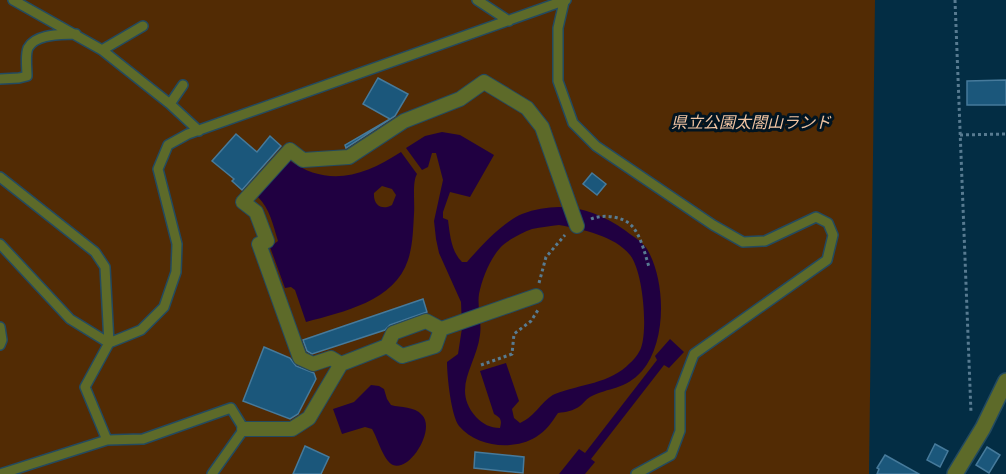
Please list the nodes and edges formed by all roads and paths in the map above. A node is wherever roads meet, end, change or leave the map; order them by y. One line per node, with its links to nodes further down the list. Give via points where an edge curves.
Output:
1 (13, 0): 7 (lane)
2 (477, 0): 5 (lane)
3 (954, 0): 14 (path)
4 (565, 1): 5 (lane); 33 (lane, via 558,28 558,81 573,123 596,146 743,242 765,241 816,217 828,223 833,236 827,260 694,354 680,391 680,430 671,455)
5 (509, 21): 12 (lane)
6 (143, 26): 8 (lane)
7 (76, 34): 8 (lane); 9 (lane, via 34,41 27,49 27,76)
8 (102, 50): 11 (lane)
9 (0, 79)
10 (183, 85): 11 (lane)
11 (170, 104): 12 (lane)
12 (199, 130): 22 (lane, via 168,145 158,170 177,244 176,272 164,308 141,330)
13 (1006, 134): 14 (path)
14 (960, 135): 30 (path)
15 (0, 177): 22 (lane, via 95,252 105,267)
16 (577, 226): 18 (path, via 596,217 613,216 632,225); 19 (path, via 546,257); 25 (street, via 542,128 527,108 484,82 460,99 404,121 349,157 303,160 290,150 243,202 256,212 267,241 259,244 300,358 313,364 331,358)
17 (0, 244): 22 (lane, via 70,319)
18 (648, 267)
19 (536, 296): 21 (street); 26 (path, via 538,311 514,334 512,354)
20 (0, 327): 23 (lane)
21 (441, 329): 24 (street, via 426,321 393,333); 24 (street, via 435,346 402,356)
22 (109, 344): 29 (lane, via 85,387)
23 (0, 345)
24 (387, 346): 25 (street)
25 (341, 364): 28 (street, via 309,418 292,429)
26 (480, 365)
27 (1006, 381): 30 (street)
28 (244, 429): 29 (lane, via 231,408 143,439); 32 (lane)
29 (107, 440): 31 (lane)
30 (973, 445): 34 (street)
31 (0, 474)
32 (212, 474)
33 (636, 474)
34 (955, 474)

